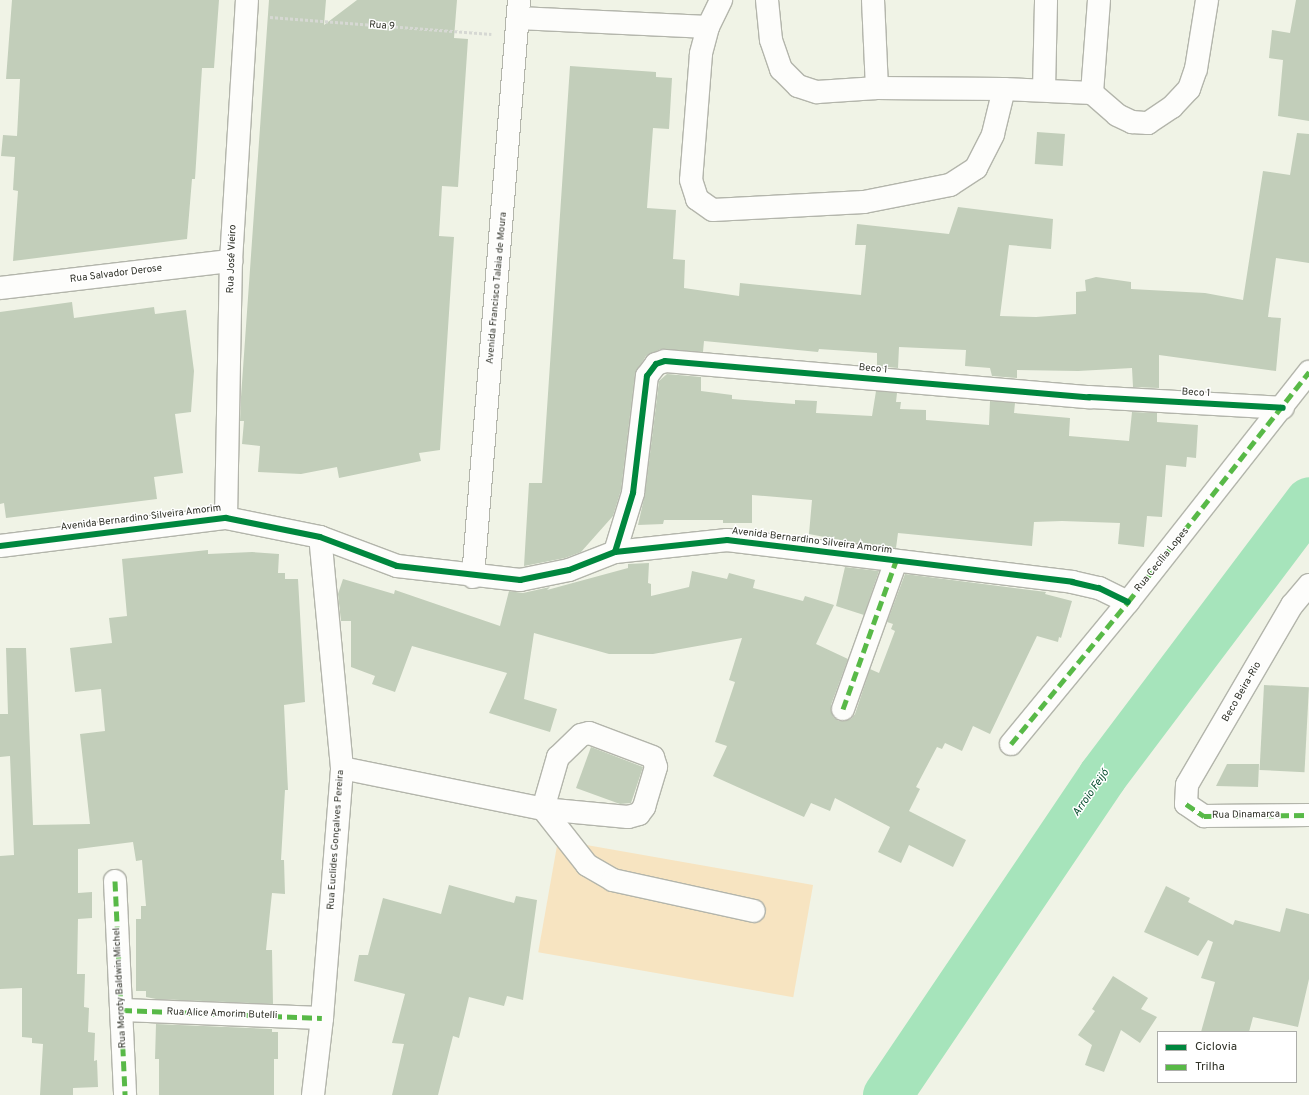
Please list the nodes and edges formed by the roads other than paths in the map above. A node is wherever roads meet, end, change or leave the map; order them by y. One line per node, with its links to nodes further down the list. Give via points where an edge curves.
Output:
1 (721, 0): 9 (street)
2 (767, 0): 10 (street, via 771,40 780,69 798,86 817,92)
3 (873, 0): 10 (street)
4 (1046, 0): 12 (street)
5 (1098, 0): 13 (street)
6 (1207, 0): 13 (street, via 1196,69 1189,89 1172,107 1148,123 1132,122 1117,115)
7 (246, 8): 14 (street, Rua José Vieiro)
8 (519, 18): 9 (street); 23 (street, Avenida Francisco Talaia de Moura)
9 (708, 27): 11 (street, via 701,54 691,180 697,199 713,210 864,202 950,185 976,168 993,134)
10 (877, 88): 11 (street)
11 (1004, 88): 12 (street)
12 (1044, 90): 13 (street)
13 (1092, 92)
14 (231, 261): 15 (street, Rua Salvador Derose); 18 (street, Rua José Vieiro)
15 (0, 288)
16 (1309, 372): 17 (street, Rua Cecília Lopes)
17 (1283, 408): 21 (street, Beco 1, via 1089,397 665,361 656,364 648,376 633,493); 25 (street, Rua Cecília Lopes)
18 (226, 518): 19 (street, Avenida Bernardino Silveira Amorim); 20 (street, Avenida Bernardino Silveira Amorim)
19 (320, 537): 23 (street, Avenida Bernardino Silveira Amorim, via 397,566); 28 (street, Rua Euclides Gonçalves Pereira)
20 (0, 546)
21 (616, 552): 22 (street, Avenida Bernardino Silveira Amorim, via 728,540); 23 (street, Avenida Bernardino Silveira Amorim, via 569,570 520,580)
22 (896, 562): 25 (street, Avenida Bernardino Silveira Amorim, via 1072,582 1099,588); 26 (street)
23 (474, 577)
24 (1309, 585): 29 (street, Beco Beira-Rio, via 1292,605 1187,785)
25 (1128, 602): 27 (street, Rua Cecília Lopes)
26 (843, 708)
27 (1011, 744)
28 (342, 768): 30 (street); 35 (street, Rua Euclides Gonçalves Pereira)
29 (1186, 804): 31 (street, Rua Dinamarca, via 1204,816)
30 (542, 808): 30 (street, via 628,817 638,814 644,807 656,767 653,757 589,733 581,735 558,757); 33 (street, via 587,866 613,880)
31 (1309, 815)
32 (115, 881): 34 (street, Rua Moroty Baldwin Michel)
33 (754, 911)
34 (122, 1010): 35 (street, Rua Alice Amorim Butelli); 36 (street, Rua Moroty Baldwin Michel)
35 (322, 1018): 37 (street, Rua Euclides Gonçalves Pereira)
36 (125, 1095)
37 (312, 1095)

